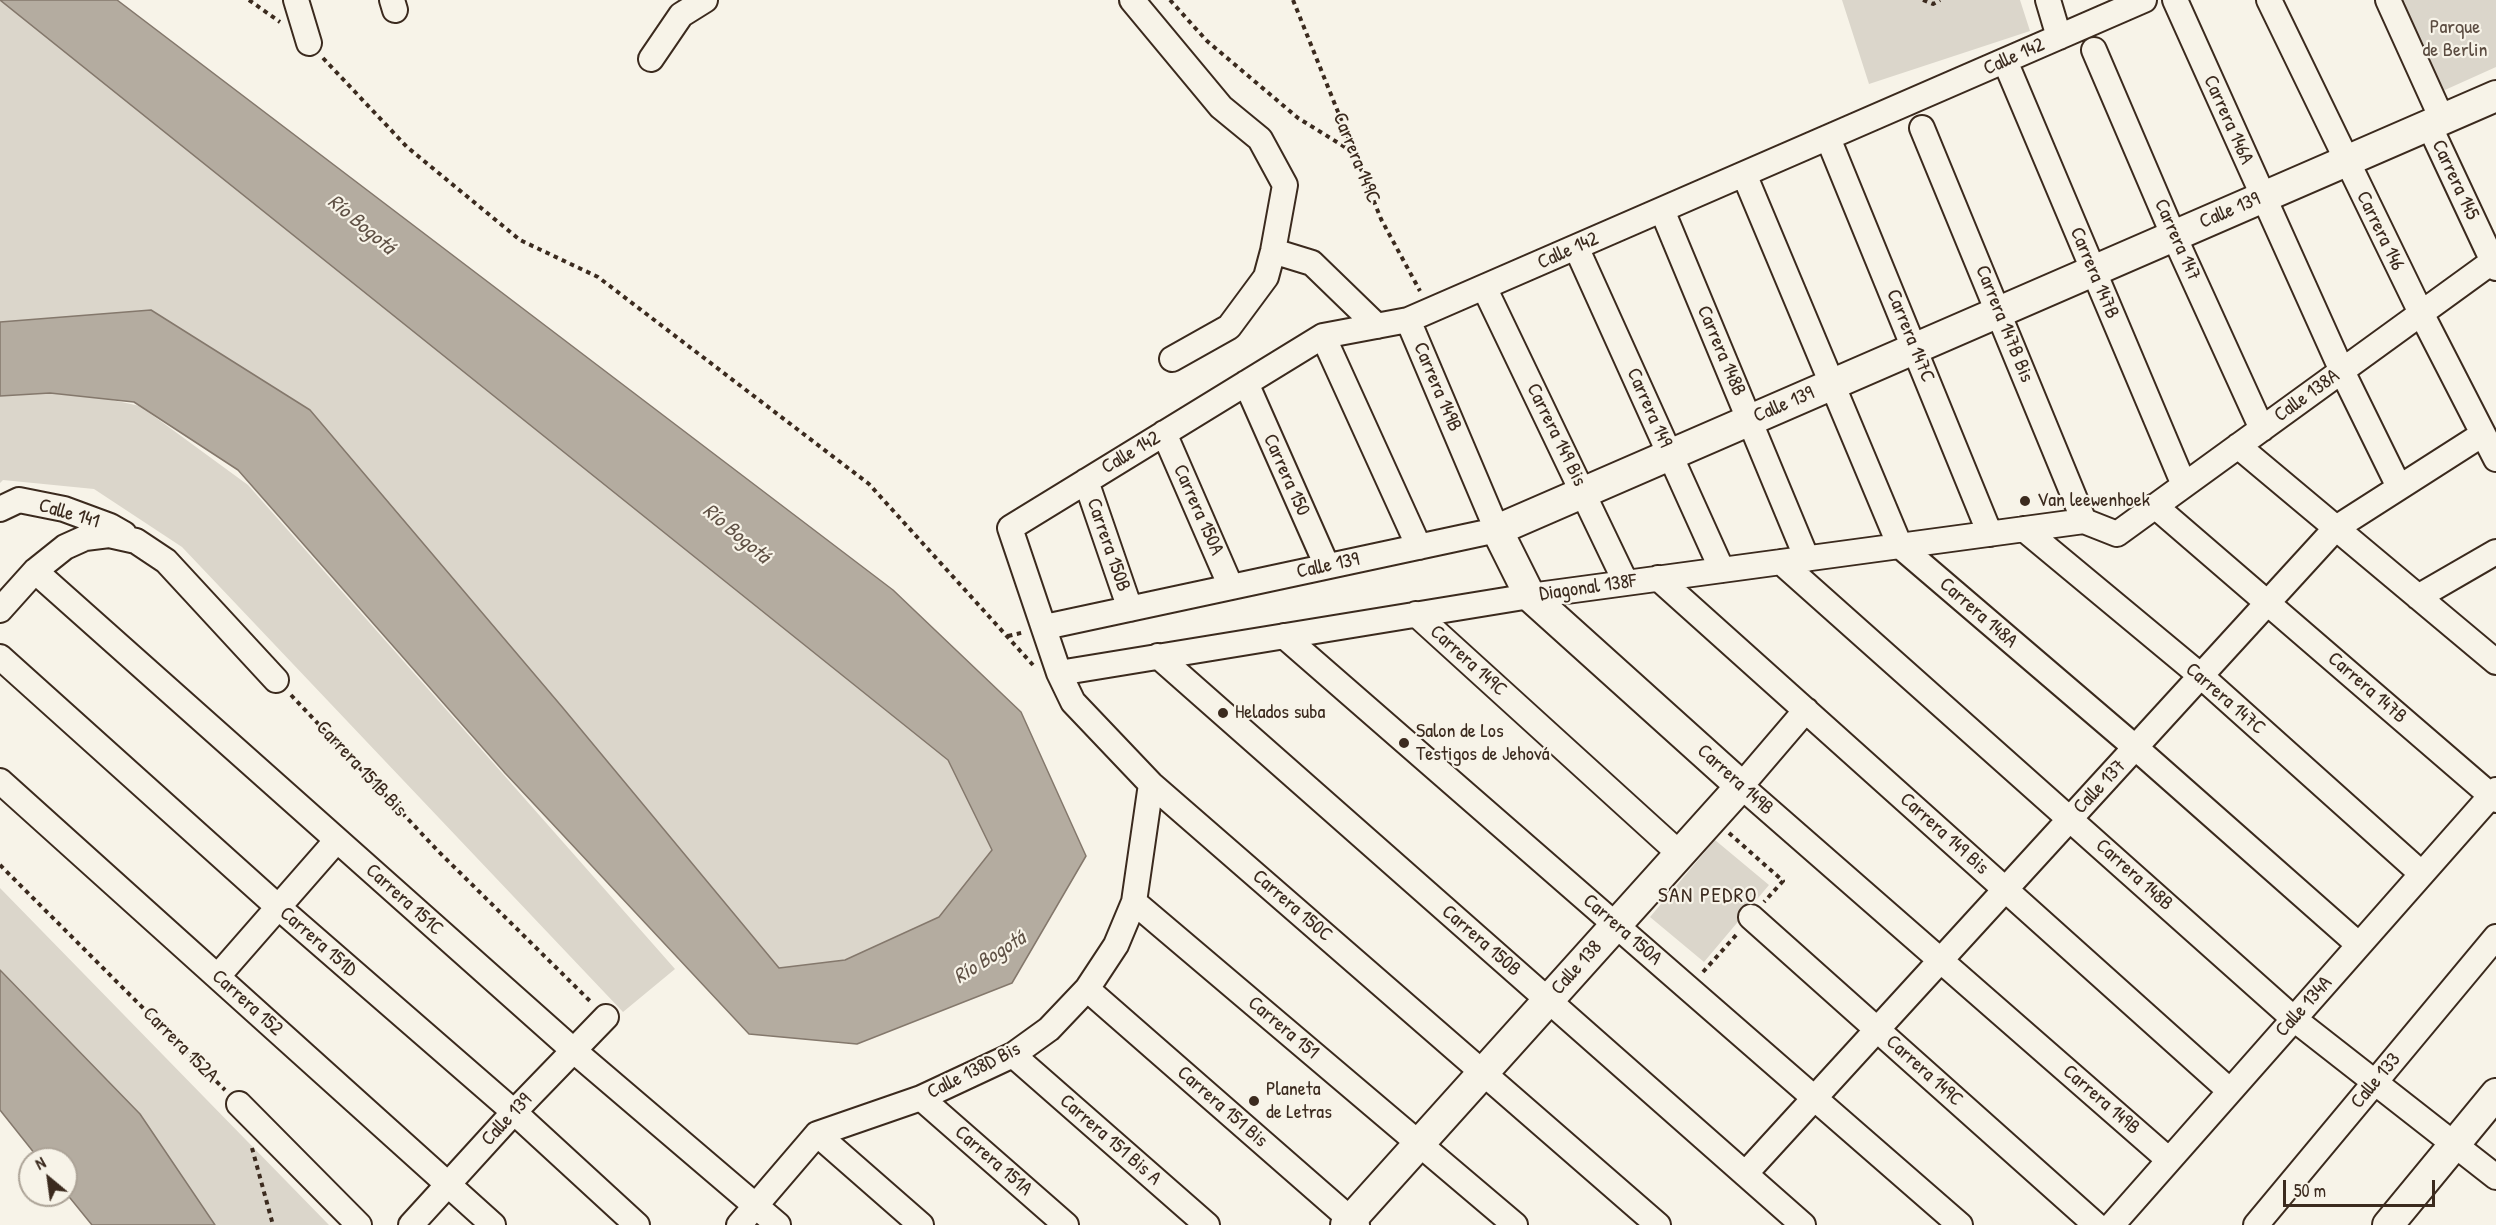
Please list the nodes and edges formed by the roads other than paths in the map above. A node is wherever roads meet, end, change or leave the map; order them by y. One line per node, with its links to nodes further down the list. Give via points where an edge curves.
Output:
1 (296, 0): 10 (street)
2 (705, 0): 12 (street, via 681,15)
3 (1132, 0): 24 (street, via 1221,107 1260,140 1285,185)
4 (2048, 0): 9 (street)
5 (2144, 0): 9 (street, Calle 142)
6 (2175, 0): 20 (street, Carrera 146A)
7 (2269, 0): 18 (street, Carrera 146)
8 (2388, 0): 15 (street, Carrera 145)
9 (2059, 37): 13 (street, Calle 142)
10 (309, 43)
11 (2094, 50): 22 (street, Carrera 147)
12 (651, 59)
13 (2005, 61): 17 (street, Calle 142); 26 (street, Carrera 147B)
14 (2496, 96): 15 (main road, Calle 139)
15 (2435, 122): 18 (main road, Calle 139); 25 (street, Carrera 145)
16 (1922, 128): 28 (street, Carrera 147B Bis)
17 (1828, 138): 19 (street, Calle 142); 33 (street, Carrera 147C)
18 (2346, 161): 20 (main road, Calle 139); 29 (street, Carrera 146)
19 (1744, 174): 21 (street, Calle 142); 37 (street, Carrera 148A)
20 (2263, 197): 22 (main road, Calle 139); 35 (street, Carrera 146A)
21 (1662, 210): 23 (street, Calle 142); 38 (street, Carrera 148B)
22 (2174, 236): 26 (main road, Calle 139); 39 (street, Carrera 147)
23 (1576, 247): 27 (street, Calle 142); 43 (street, Carrera 149)
24 (1273, 251): 31 (street, via 1312,263); 34 (street, via 1266,276 1229,327)
25 (2495, 263): 29 (street, Calle 138A)
26 (2092, 271): 28 (main road, Calle 139); 45 (street, Carrera 147B)
27 (1484, 287): 30 (street, Calle 142); 47 (street, Carrera 149 Bis)
28 (1999, 312): 33 (main road, Calle 139); 50 (street, Carrera 147B Bis)
29 (2421, 314): 35 (street, Calle 138A); 42 (street, Carrera 146)
30 (1408, 320): 31 (street, Calle 142); 54 (street, Carrera 149B)
31 (1377, 326): 32 (street, Calle 142)
32 (1323, 336): 36 (street, Calle 142); 59 (street)
33 (1915, 348): 37 (main road, Calle 139); 55 (street, Carrera 147C)
34 (1172, 359)
35 (2342, 371): 39 (street, Calle 138A); 46 (street, Carrera 146A)
36 (1246, 383): 40 (street, Calle 142); 63 (street, Carrera 150)
37 (1833, 383): 38 (main road, Calle 139); 58 (street, Carrera 148A)
38 (1750, 420): 43 (main road, Calle 139); 61 (street, Carrera 148B)
39 (2262, 429): 41 (street, Calle 138A)
40 (1164, 433): 44 (street, Calle 142); 68 (street, Carrera 150A)
41 (2238, 446): 45 (street, Calle 138A); 52 (street)
42 (2491, 447): 46 (street, Calle 137)
43 (1670, 454): 47 (main road, Calle 139); 64 (street, Carrera 149)
44 (1086, 481): 51 (street, Calle 142); 72 (street, Carrera 150B)
45 (2184, 485): 48 (street, Calle 138A)
46 (2399, 487): 52 (street, Calle 137)
47 (1583, 492): 54 (main road, Calle 139); 67 (street, Carrera 149 Bis)
48 (2155, 506): 56 (street, Calle 138A); 71 (street, Carrera 147B)
49 (0, 509): 57 (street, Calle 141, via 19,500 64,509 110,526)
50 (2084, 522): 53 (street, Diagonal 138F); 56 (street, Diagonal 138F)
51 (1010, 528): 75 (street, Carrera 150C)
52 (2336, 528): 70 (street); 71 (street, Calle 137)
53 (2024, 529): 55 (street, Diagonal 138F); 81 (street, Carrera 147C)
54 (1497, 530): 59 (street, Calle 139); 69 (main road, Carrera 149B)
55 (1990, 534): 58 (street, Diagonal 138F)
56 (2117, 534)
57 (136, 541): 65 (street, via 109,535 85,538 64,547); 82 (street, via 166,561)
58 (1900, 546): 61 (street, Diagonal 138F); 84 (street, Carrera 148A)
59 (1419, 547): 63 (street, Calle 139)
60 (2496, 552): 70 (street)
61 (1807, 559): 62 (street, Diagonal 138F)
62 (1781, 562): 64 (street, Diagonal 138F); 89 (street, Carrera 148B)
63 (1326, 566): 68 (street, Calle 139)
64 (1722, 570): 66 (street, Diagonal 138F)
65 (35, 571): 73 (street); 90 (street, Carrera 151C)
66 (1658, 578): 67 (street, Diagonal 138F); 83 (street, Carrera 149 Bis)
67 (1626, 583): 69 (street, Diagonal 138F)
68 (1231, 587): 72 (street, Calle 139)
69 (1530, 596): 74 (street, Diagonal 138F); 87 (main road, Carrera 149B)
70 (2418, 597): 79 (street)
71 (2268, 602): 81 (street, Calle 137); 88 (street, Carrera 147B)
72 (1130, 609): 75 (street, Calle 139)
73 (0, 610)
74 (1416, 614): 76 (street, Diagonal 138F); 91 (street, Carrera 149C)
75 (1045, 627): 80 (street, Carrera 150C)
76 (1284, 636): 77 (street, Diagonal 138F); 97 (street, Carrera 150A)
77 (1158, 656): 80 (street, Diagonal 138F); 103 (street, Carrera 150B)
78 (0, 657): 95 (street, Carrera 151D)
79 (2495, 660)
80 (1049, 673): 86 (street, Carrera 150C)
81 (2201, 676): 84 (street, Calle 137); 92 (street, Carrera 147C)
82 (276, 680)
83 (1806, 710): 87 (street, Calle 138); 93 (street, Carrera 149 Bis)
84 (2136, 748): 89 (street, Calle 137); 99 (street, Carrera 148A)
85 (0, 781): 101 (street, Carrera 152)
86 (1151, 784): 94 (street, Calle 138D Bis); 109 (street, Carrera 150C)
87 (1741, 786): 91 (main road, Calle 138); 100 (street, Carrera 149B)
88 (2494, 795): 92 (street, Calle 134A)
89 (2071, 818): 93 (street, Calle 137); 105 (street, Carrera 148B)
90 (337, 840): 95 (street); 107 (street, Carrera 151C)
91 (1680, 854): 97 (main road, Calle 138)
92 (2422, 874): 99 (street, Calle 134A)
93 (2006, 890): 100 (street, Calle 137); 111 (street, Carrera 149 Bis)
94 (1134, 902): 102 (street, Calle 138D Bis, via 1116,945); 118 (street, Carrera 151)
95 (277, 906): 101 (street); 116 (street, Carrera 151D)
96 (1751, 917): 106 (street, Carrera 149C)
97 (1616, 925): 103 (main road, Calle 138); 114 (street, Carrera 150A)
98 (2496, 937): 110 (street, Calle 133)
99 (2359, 945): 105 (street, Calle 134A)
100 (1941, 960): 106 (street, Calle 137); 120 (street, Carrera 149B)
101 (218, 976): 123 (street, Carrera 152)
102 (1087, 989): 108 (street, Calle 138D Bis, via 1049,1029); 125 (street, Carrera 151 Bis)
103 (1549, 1000): 109 (main road, Calle 138); 121 (street, Carrera 150B)
104 (606, 1017): 107 (street, Calle 139)
105 (2294, 1019): 110 (street, Carrera 148B); 111 (street, Calle 134A)
106 (1877, 1030): 114 (street, Calle 137); 139 (street, Carrera 149C)
107 (573, 1050): 116 (street, Calle 139); 124 (street, Carrera 151C)
108 (1013, 1054): 113 (street, Calle 138D Bis); 134 (street, Carrera 151 Bis A)
109 (1484, 1073): 118 (main road, Calle 138); 136 (street, Carrera 150C)
110 (2375, 1082): 119 (street, Carrera 148B); 141 (street, Calle 133)
111 (2230, 1091): 120 (street, Calle 134A)
112 (2496, 1094): 119 (main road)
113 (921, 1098): 117 (street, Calle 138D Bis); 133 (street, Carrera 151A)
114 (1814, 1098): 121 (street, Calle 137); 138 (street, Carrera 150A)
115 (239, 1104): 126 (street)
116 (514, 1112): 123 (street, Calle 139); 129 (street, Carrera 151D)
117 (818, 1134): 124 (street); 132 (street)
118 (1420, 1143): 125 (main road, Calle 138); 135 (street, Carrera 151)
119 (2454, 1144): 122 (street, Carrera 148B); 142 (main road)
120 (2169, 1160): 140 (street, Calle 134A)
121 (1745, 1174): 137 (street, Carrera 150B)
122 (2496, 1177)
123 (449, 1183): 127 (street, Calle 139); 128 (street, Carrera 152)
124 (756, 1206): 130 (street); 131 (street, Carrera 151C)
125 (1351, 1223)
126 (359, 1225)
127 (411, 1225)
128 (493, 1225)
129 (638, 1225)
130 (739, 1225)
131 (778, 1225)
132 (921, 1225)
133 (1066, 1225)
134 (1207, 1225)
135 (1515, 1225)
136 (1658, 1225)
137 (1803, 1225)
138 (1960, 1225)
139 (2096, 1225)
140 (2112, 1225)
141 (2256, 1225)
142 (2388, 1225)

